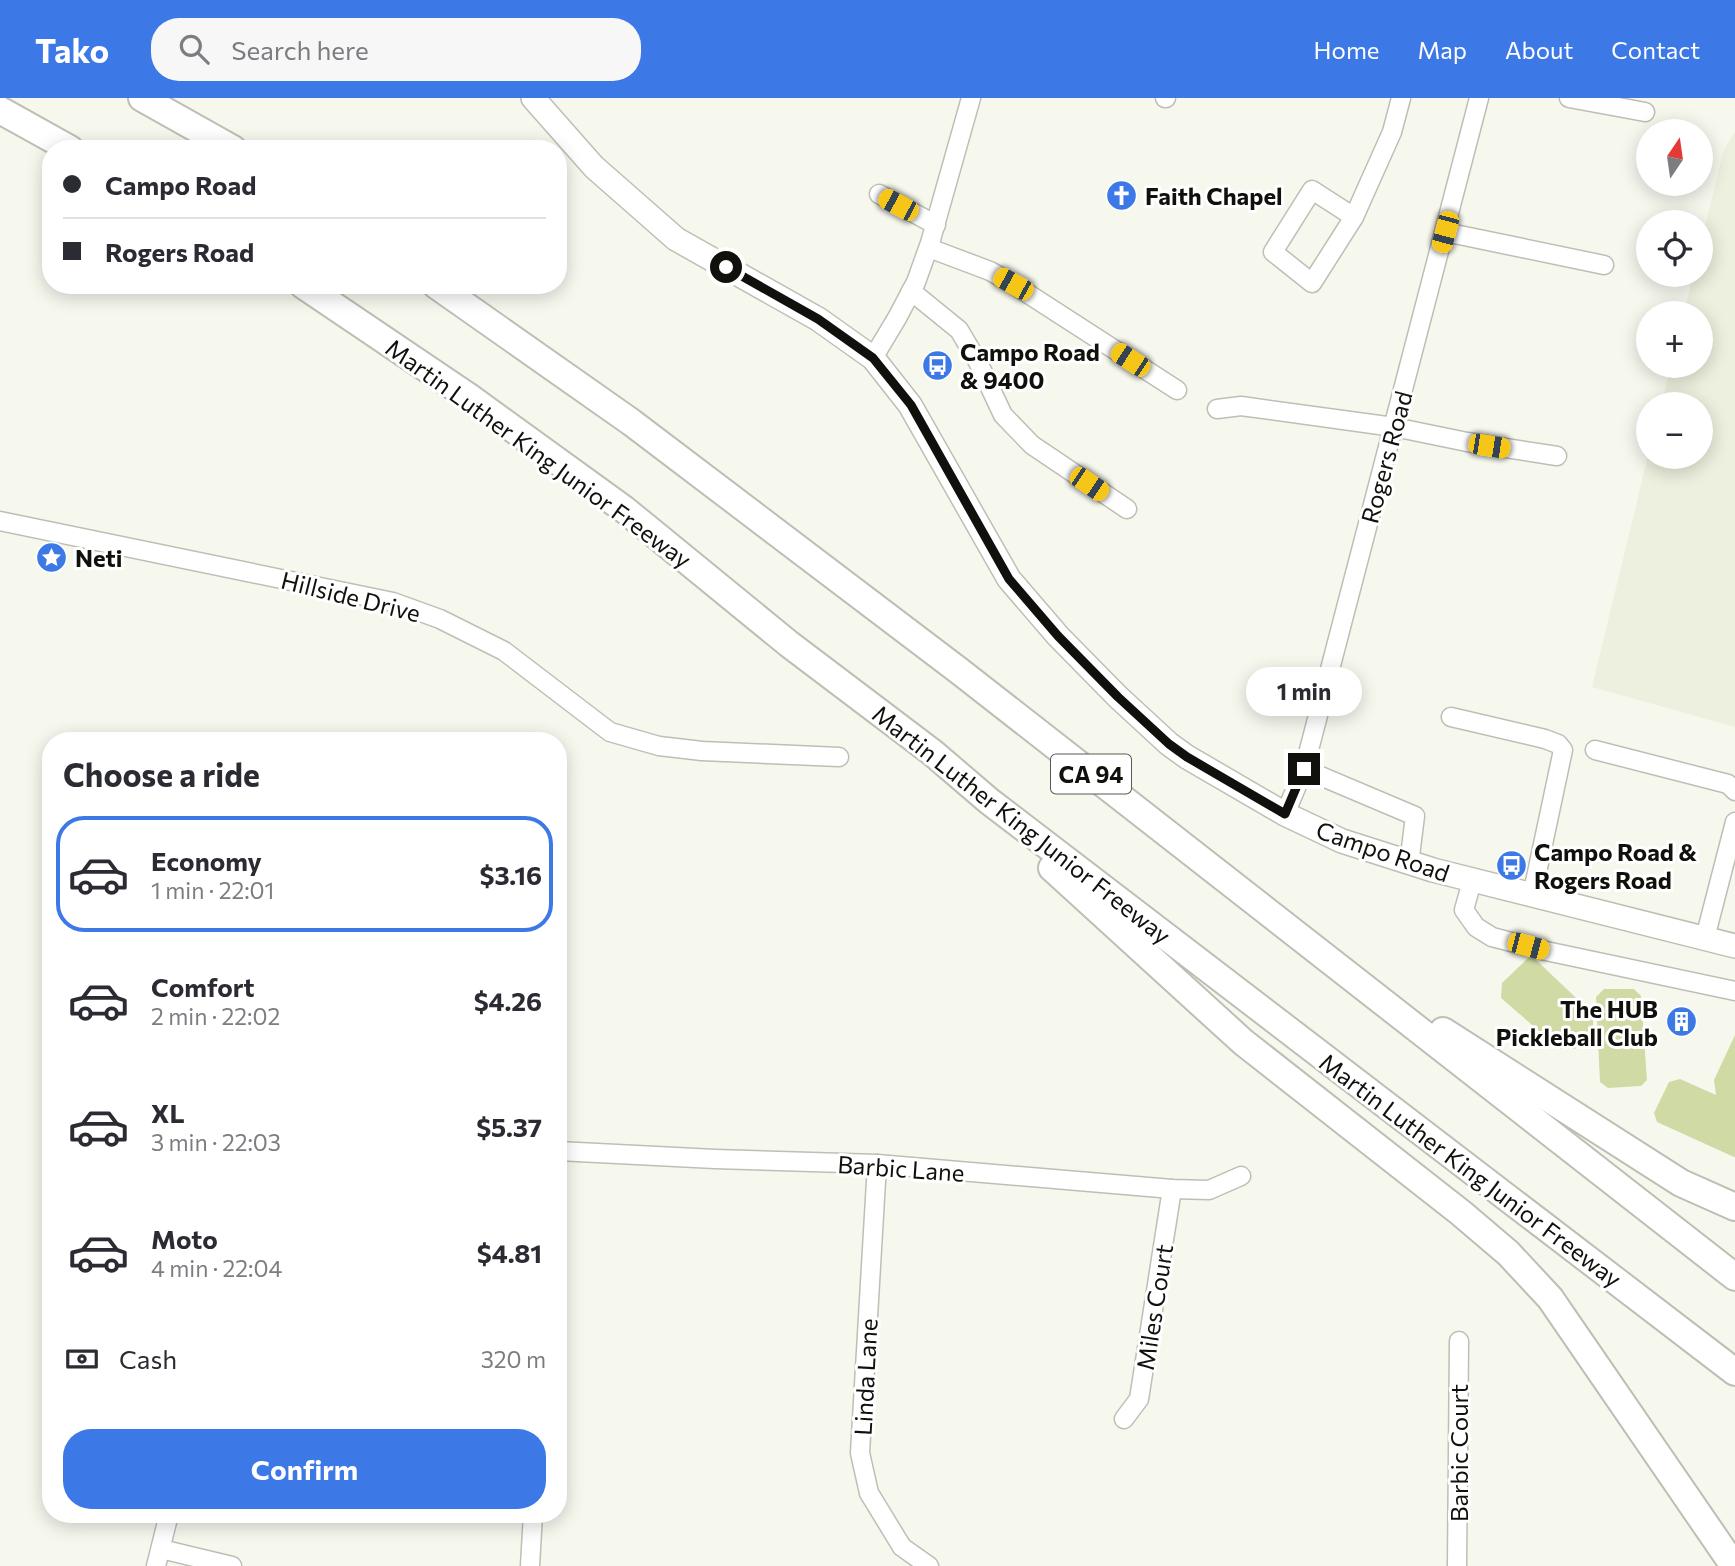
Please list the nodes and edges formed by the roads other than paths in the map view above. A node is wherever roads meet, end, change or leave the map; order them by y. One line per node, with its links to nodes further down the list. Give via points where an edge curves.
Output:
1 (142, 98): 10 (highway)
2 (533, 98): 20 (main road, Campo Road, via 594,167 676,239 818,319)
3 (971, 98): 13 (street)
4 (1401, 98): 12 (street, via 1392,132)
5 (1479, 98): 14 (street, Rogers Road)
6 (1569, 98): 8 (street)
7 (0, 110): 9 (highway)
8 (1645, 112)
9 (54, 140)
10 (217, 140)
11 (879, 194): 13 (street)
12 (1354, 217): 12 (street, via 1312,190 1273,252 1312,283)
13 (936, 225): 15 (street)
14 (1445, 232): 16 (street); 23 (street, Rogers Road)
15 (929, 248): 17 (street); 21 (street, via 1013,284)
16 (1604, 265)
17 (911, 291): 20 (street); 25 (street, via 959,330 1003,415 1032,445)
18 (316, 294): 29 (highway, Martin Luther King Junior Freeway, via 625,510 789,644)
19 (449, 294): 40 (highway, CA 94, via 663,446)
20 (873, 358): 33 (main road, Campo Road, via 911,405 1009,579 1058,636 1169,744)
21 (1177, 390)
22 (1217, 409): 23 (street, via 1241,406)
23 (1394, 427): 24 (street); 31 (street, Rogers Road)
24 (1557, 456)
25 (1127, 509)
26 (0, 521): 30 (street, Hillside Drive, via 393,602 504,651 610,732 659,746)
27 (1451, 717): 37 (street, via 1545,739 1563,750)
28 (1595, 750): 32 (street, via 1728,784)
29 (933, 753): 49 (highway, Martin Luther King Junior Freeway); 58 (highway, via 1020,839 1243,1042 1508,1253 1550,1298)
30 (839, 757)
31 (1304, 769): 33 (street, Rogers Road); 35 (street, via 1415,816)
32 (1735, 791)
33 (1285, 814): 35 (main road, Campo Road, via 1342,841)
34 (1735, 822): 38 (street)
35 (1409, 863): 36 (main road, Campo Road)
36 (1472, 881): 37 (main road, Campo Road); 41 (street, via 1464,910 1492,937)
37 (1532, 896): 38 (main road, Campo Road)
38 (1705, 938): 39 (main road, Campo Road)
39 (1735, 946)
40 (1345, 974): 46 (highway, via 1422,1017 1681,1183); 47 (highway, CA 94)
41 (1735, 991)
42 (567, 1152): 43 (street, Barbic Lane)
43 (877, 1164): 45 (street, Barbic Lane); 56 (street, Linda Lane, via 860,1453 869,1493 902,1547)
44 (1241, 1176): 45 (street, Barbic Lane, via 1209,1190)
45 (1172, 1189): 50 (street, Miles Court, via 1139,1399)
46 (1735, 1207)
47 (1735, 1277)
48 (1459, 1341): 57 (street, Barbic Court)
49 (1735, 1372)
50 (1124, 1419)
51 (167, 1523): 53 (street)
52 (532, 1523): 55 (street)
53 (158, 1557): 54 (street)
54 (232, 1566)
55 (530, 1566)
56 (929, 1566)
57 (1457, 1566)
58 (1734, 1566)

